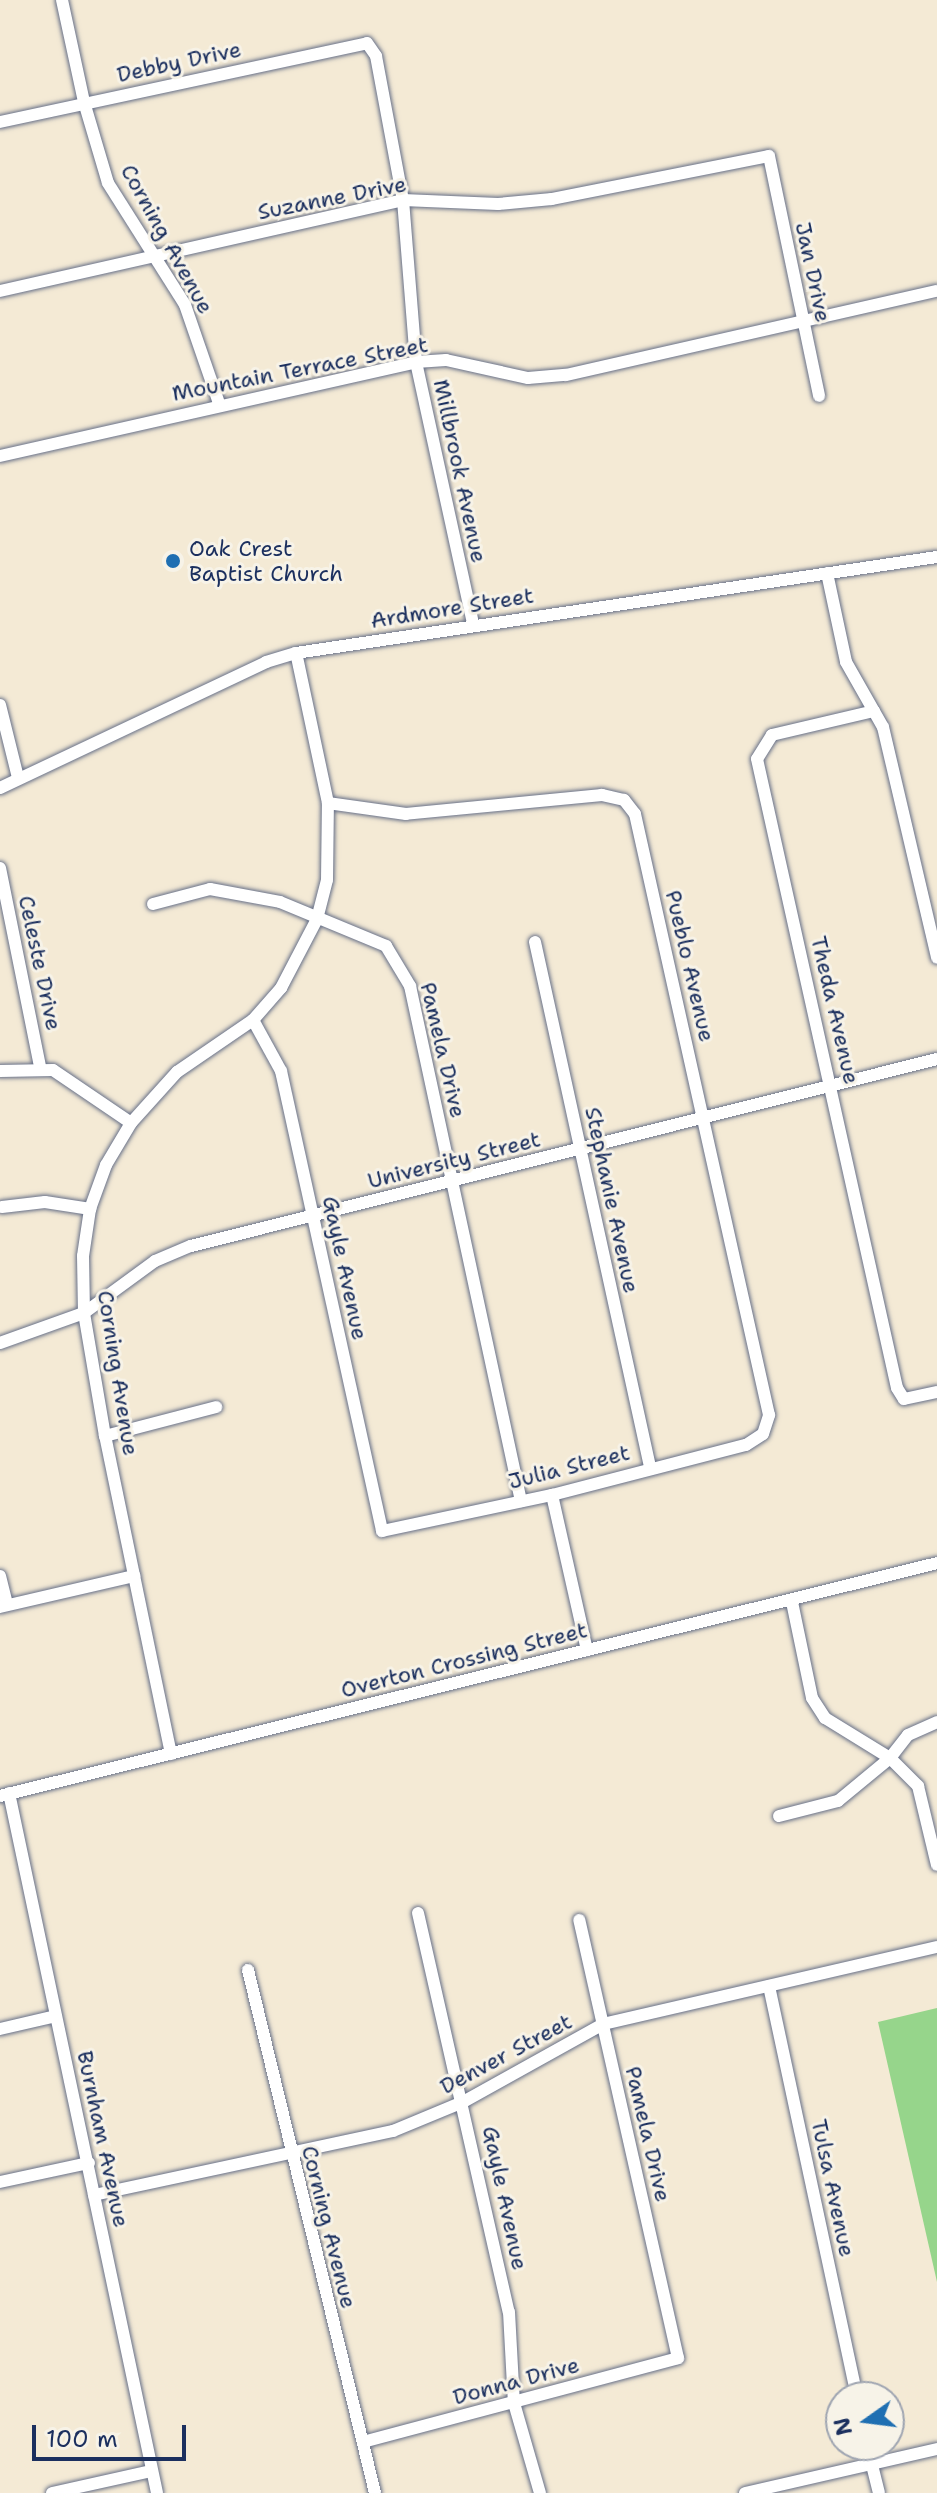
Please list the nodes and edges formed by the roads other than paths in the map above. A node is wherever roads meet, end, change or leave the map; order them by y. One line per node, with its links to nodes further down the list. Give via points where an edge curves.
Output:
1 (62, 0): 3 (street, Corning Avenue)
2 (367, 43): 3 (street, Debby Drive); 6 (street, Millbrook Avenue, via 376,56)
3 (84, 102): 4 (street, Debby Drive); 7 (street, Corning Avenue, via 108,183)
4 (0, 122)
5 (769, 156): 6 (street, Suzanne Drive, via 552,199 498,204); 10 (street, Jan Drive)
6 (403, 200): 7 (street, Suzanne Drive); 11 (street, Millbrook Avenue)
7 (152, 256): 8 (street, Suzanne Drive); 13 (street, Corning Avenue, via 185,305)
8 (0, 291)
9 (937, 291): 10 (street, Mountain Terrace Street)
10 (803, 322): 11 (street, Mountain Terrace Street, via 566,375 528,378 446,360); 12 (street, Jan Drive)
11 (416, 362): 13 (street, Mountain Terrace Street); 17 (street, Millbrook Avenue)
12 (819, 396)
13 (219, 403): 14 (street, Mountain Terrace Street)
14 (0, 456)
15 (937, 557): 16 (street, Ardmore Street)
16 (827, 573): 17 (street, Ardmore Street); 20 (street, via 846,662)
17 (473, 624): 18 (street, Ardmore Street)
18 (296, 653): 21 (street, Ardmore Street, via 266,662); 23 (street, Corning Avenue)
19 (0, 705): 21 (street)
20 (874, 711): 26 (street, via 883,727); 35 (street, Theda Avenue, via 772,735 757,759)
21 (18, 778): 22 (street, Ardmore Street)
22 (0, 788)
23 (328, 803): 28 (street, Corning Avenue, via 327,880); 36 (street, Pueblo Avenue, via 406,814 602,795 624,800 635,814)
24 (0, 868): 33 (street, Celeste Drive)
25 (937, 887): 26 (street)
26 (923, 890): 30 (street)
27 (153, 904): 28 (street, Pamela Drive, via 210,889 280,902)
28 (317, 919): 31 (street, Corning Avenue, via 281,988); 39 (street, Pamela Drive, via 386,946 410,986)
29 (535, 942): 38 (street, Stephanie Avenue)
30 (937, 958)
31 (253, 1020): 37 (street, Corning Avenue, via 177,1072); 42 (street, Gayle Avenue, via 281,1071)
32 (937, 1059): 35 (street, University Street)
33 (40, 1067): 34 (street); 37 (street, via 80,1084)
34 (0, 1071)
35 (832, 1087): 36 (street, University Street); 45 (street, Theda Avenue, via 897,1388 904,1399)
36 (703, 1116): 38 (street, University Street); 47 (street, Pueblo Avenue, via 769,1415)
37 (131, 1123): 41 (street, Corning Avenue, via 106,1165)
38 (581, 1148): 39 (street, University Street); 49 (street, Stephanie Avenue)
39 (452, 1183): 42 (street, University Street); 51 (street, Pamela Drive)
40 (2, 1207): 41 (street, via 45,1202)
41 (90, 1209): 43 (street, Corning Avenue, via 83,1256)
42 (313, 1216): 43 (street, University Street, via 167,1256); 52 (street, Gayle Avenue)
43 (84, 1313): 44 (street, University Street); 48 (street, Corning Avenue)
44 (0, 1343)
45 (937, 1392)
46 (216, 1407): 48 (street)
47 (763, 1434): 49 (street, Julia Street, via 746,1445)
48 (105, 1436): 55 (street, Corning Avenue)
49 (650, 1467): 50 (street, Julia Street)
50 (552, 1495): 51 (street, Julia Street); 58 (street)
51 (521, 1501): 52 (street, Julia Street)
52 (382, 1531)
53 (937, 1563): 56 (street, Overton Crossing Street)
54 (0, 1576): 57 (street)
55 (134, 1576): 57 (street); 60 (street, Corning Avenue)
56 (792, 1602): 58 (street, Overton Crossing Street); 61 (street, via 812,1698 825,1718)
57 (4, 1606)
58 (587, 1650): 60 (street, Overton Crossing Street)
59 (937, 1722): 61 (street, via 908,1735)
60 (171, 1754): 62 (street, Overton Crossing Street)
61 (890, 1758): 63 (street, via 838,1801); 64 (street, via 918,1786)
62 (5, 1794): 70 (street, Burnham Avenue)
63 (779, 1816)
64 (937, 1865)
65 (418, 1913): 73 (street, Gayle Avenue)
66 (579, 1920): 71 (street, Pamela Drive)
67 (937, 1947): 69 (street, Denver Street)
68 (248, 1970): 74 (street, Corning Avenue)
69 (769, 1986): 71 (street, Denver Street); 79 (street, Tulsa Avenue)
70 (56, 2016): 72 (street); 75 (street, Burnham Avenue)
71 (603, 2024): 73 (street, Denver Street); 78 (street, Pamela Drive)
72 (0, 2029)
73 (463, 2102): 74 (street, Denver Street, via 393,2131); 80 (street, Gayle Avenue, via 509,2312)
74 (289, 2152): 77 (street, Denver Street); 81 (street, Corning Avenue)
75 (89, 2163): 76 (street); 77 (street, Burnham Avenue)
76 (0, 2182)
77 (94, 2195): 85 (street, Burnham Avenue)
78 (678, 2358): 80 (street, Donna Drive)
79 (854, 2381)
80 (514, 2403): 81 (street, Donna Drive); 89 (street, Gayle Avenue)
81 (363, 2442): 88 (street, Corning Avenue)
82 (937, 2449): 84 (street)
83 (870, 2461): 84 (street)
84 (871, 2464): 90 (street); 91 (street)
85 (151, 2471): 86 (street); 87 (street, Burnham Avenue)
86 (52, 2493)
87 (157, 2493)
88 (375, 2493)
89 (540, 2493)
90 (745, 2493)
91 (879, 2493)

